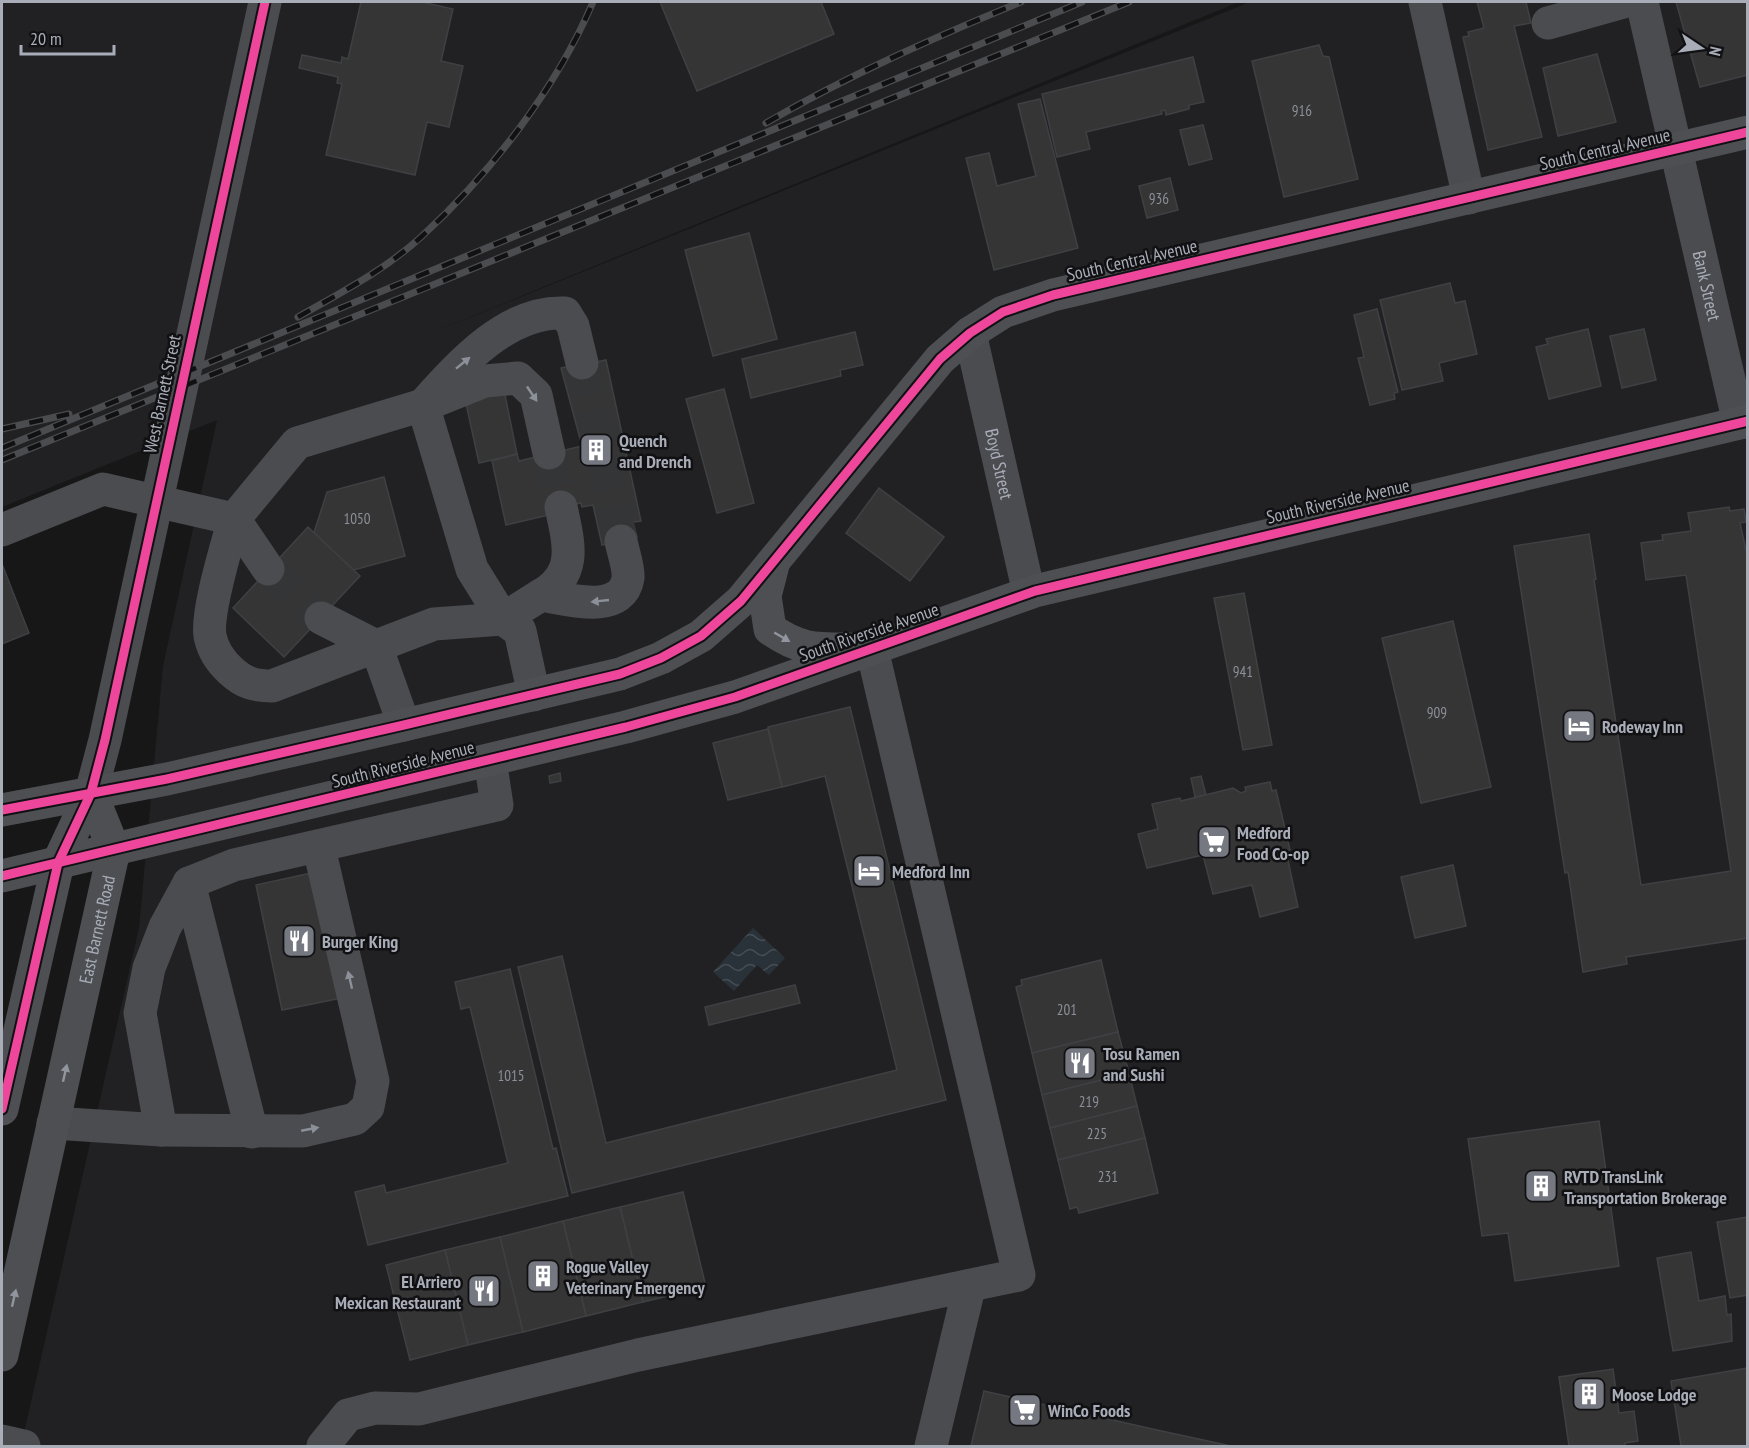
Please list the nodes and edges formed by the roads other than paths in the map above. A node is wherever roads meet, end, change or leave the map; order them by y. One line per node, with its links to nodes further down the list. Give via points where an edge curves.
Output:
1 (265, 2): 14 (street, West Barnett Street)
2 (1425, 2): 8 (street)
3 (1623, 2): 5 (street)
4 (1642, 2): 7 (street, Bank Street)
5 (1548, 23)
6 (1748, 132): 7 (main road, South Central Avenue)
7 (1677, 149): 8 (main road, South Central Avenue); 12 (street, Bank Street)
8 (1470, 198): 9 (main road, South Central Avenue, via 1053,295 1004,312)
9 (970, 333): 19 (main road, South Central Avenue, via 940,359); 21 (street, Boyd Street)
10 (582, 363): 11 (street, one-way to 10, via 454,371 511,325 544,312 565,313 573,327)
11 (423, 405): 13 (street, one-way to 13, via 485,381 518,378 536,395); 16 (street, via 297,443); 24 (street, via 471,569)
12 (1743, 422): 21 (main road, South Riverside Avenue)
13 (549, 453)
14 (157, 500): 16 (street); 17 (street, via 103,489); 32 (street, West Barnett Street)
15 (561, 507): 22 (street, via 568,566 556,586)
16 (234, 519): 20 (street); 25 (street, via 214,597 210,634 218,658 238,678 254,686 272,686)
17 (2, 530)
18 (621, 541): 22 (street, one-way to 22, via 628,576 624,591 613,600 587,602)
19 (773, 566): 26 (main road, one-way to 26, via 765,596 770,629 808,649); 27 (main road, South Central Avenue, via 701,636)
20 (268, 568)
21 (1029, 593): 26 (main road, South Riverside Avenue)
22 (541, 595): 24 (street)
23 (321, 618): 25 (street)
24 (503, 619): 25 (street, via 434,624); 28 (street, via 520,632)
25 (376, 646): 29 (street)
26 (872, 649): 30 (main road, South Riverside Avenue, via 735,697); 44 (street, via 1019,1275)
27 (661, 658): 28 (main road, South Riverside Avenue, via 620,674)
28 (534, 694): 29 (main road, South Riverside Avenue)
29 (404, 725): 32 (main road, South Riverside Avenue)
30 (490, 760): 31 (main road, South Riverside Avenue); 34 (street, via 497,805)
31 (412, 779): 34 (street); 36 (main road, South Riverside Avenue)
32 (91, 793): 33 (main road, South Riverside Avenue); 36 (main road, East Barnett Road); 37 (main road)
33 (2, 810)
34 (423, 823): 35 (street)
35 (319, 848): 39 (street, via 234,865); 43 (street, one-way to 35, via 313,1129 356,1119 368,1107 373,1081)
36 (114, 850): 37 (main road, South Riverside Avenue); 41 (main road, East Barnett Road, one-way to 36)
37 (58, 863): 38 (main road, South Riverside Avenue); 40 (main road)
38 (2, 876)
39 (189, 883): 42 (street, via 149,968 140,1013); 43 (street)
40 (2, 1109)
41 (53, 1124): 42 (street); 45 (main road, East Barnett Road, one-way to 41)
42 (161, 1130): 43 (street)
43 (252, 1132)
44 (969, 1288): 48 (street, via 638,1355 419,1409 375,1408 348,1415); 49 (street)
45 (2, 1355)
46 (2, 1441): 47 (street)
47 (24, 1446)
48 (323, 1446)
49 (931, 1446)

